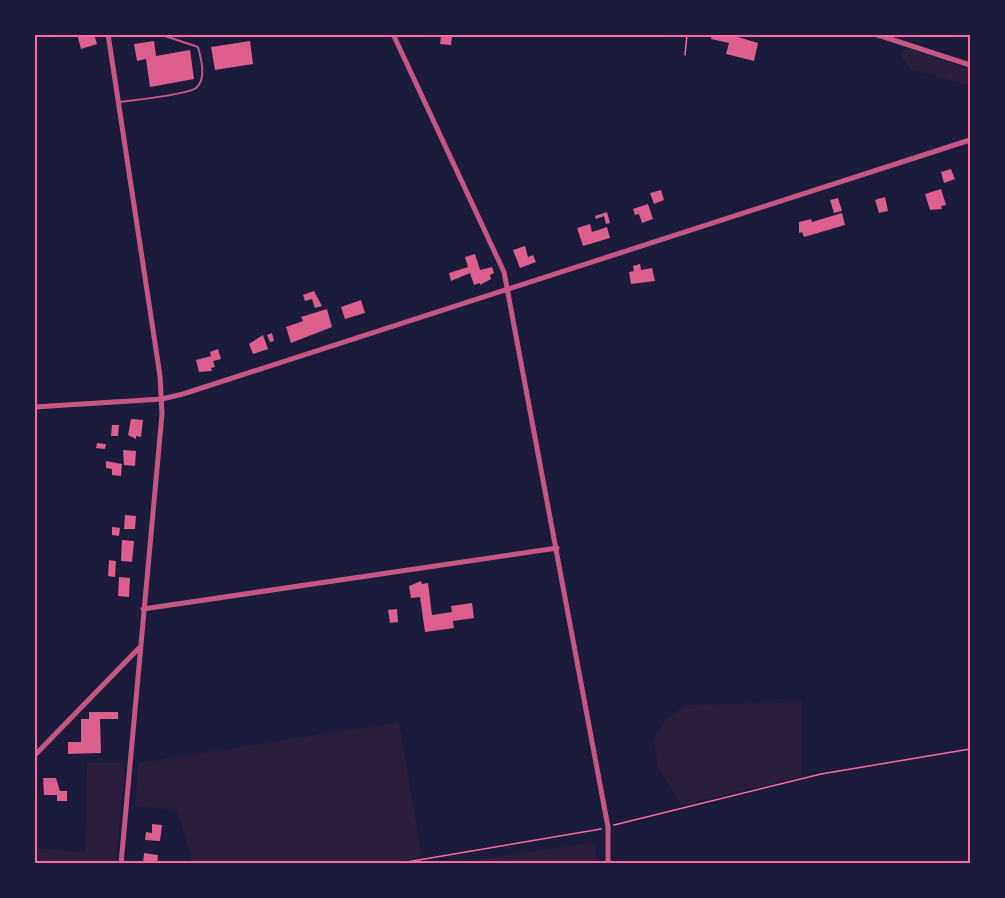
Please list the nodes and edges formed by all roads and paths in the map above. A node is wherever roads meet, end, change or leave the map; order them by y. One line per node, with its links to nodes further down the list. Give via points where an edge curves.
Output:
1 (122, 34): 6 (lane)
2 (159, 34): 9 (lane, via 198,47 200,82 190,90)
3 (393, 34): 11 (street, via 504,272)
4 (687, 34): 7 (path)
5 (875, 34): 8 (street)
6 (108, 35): 9 (street)
7 (685, 55)
8 (970, 65)
9 (120, 102): 12 (street)
10 (970, 140): 11 (street)
11 (508, 291): 12 (street); 14 (street)
12 (162, 399): 13 (street); 15 (street)
13 (34, 406)
14 (557, 548): 15 (street); 19 (street)
15 (143, 609): 16 (street)
16 (140, 647): 18 (street); 20 (street)
17 (970, 748): 19 (path, via 821,774)
18 (34, 756)
19 (608, 827): 21 (path); 22 (street)
20 (121, 864)
21 (395, 864)
22 (608, 864)

